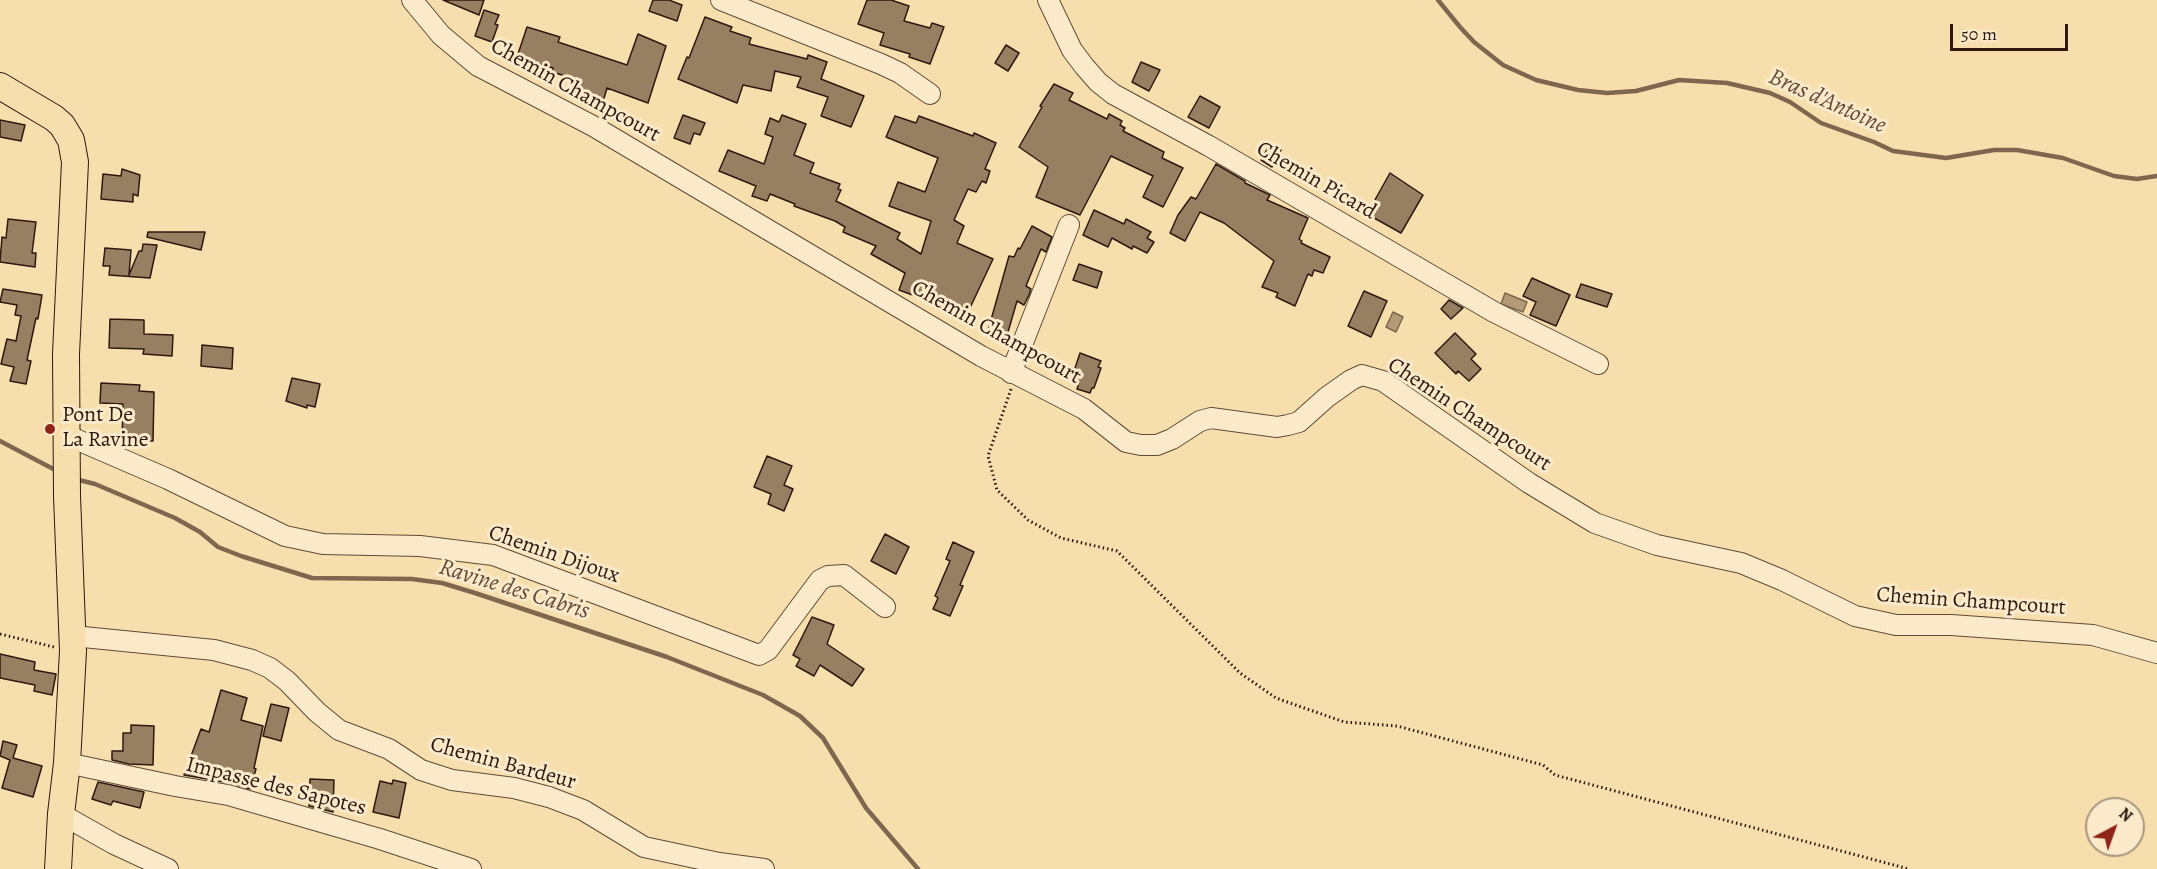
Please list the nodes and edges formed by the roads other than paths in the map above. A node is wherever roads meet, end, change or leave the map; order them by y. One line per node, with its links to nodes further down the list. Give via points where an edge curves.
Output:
1 (412, 0): 8 (street, Chemin Champcourt, via 441,35 478,66 593,126)
2 (721, 0): 5 (street, via 881,64)
3 (1048, 0): 7 (street, Chemin Picard, via 1072,50 1113,94 1494,312)
4 (0, 86): 9 (main road, via 54,118 71,140 75,162)
5 (930, 94)
6 (1069, 225): 8 (street)
7 (1598, 364)
8 (1014, 374): 12 (street, Chemin Champcourt, via 1084,410 1126,442 1142,445 1165,442 1211,418 1277,427 1299,422 1327,397 1362,375 1383,381 1528,483 1594,523 1656,545 1741,563 1855,616 1896,625 2093,635)
9 (66, 442): 10 (street, Chemin Dijoux, via 168,479 285,536 323,544 420,546 493,555 759,655 768,650 820,580 828,576 844,575); 11 (main road)
10 (885, 607)
11 (73, 644): 13 (main road); 18 (street, Chemin Bardeur, via 214,650 252,660 287,681 339,730 389,749 421,770 452,780 549,797 583,810 644,847)
12 (2157, 653)
13 (67, 764): 14 (main road); 17 (street, Impasse des Sapotes, via 228,795)
14 (61, 814): 15 (main road); 16 (street)
15 (58, 869)
16 (168, 869)
17 (471, 869)
18 (764, 869)

